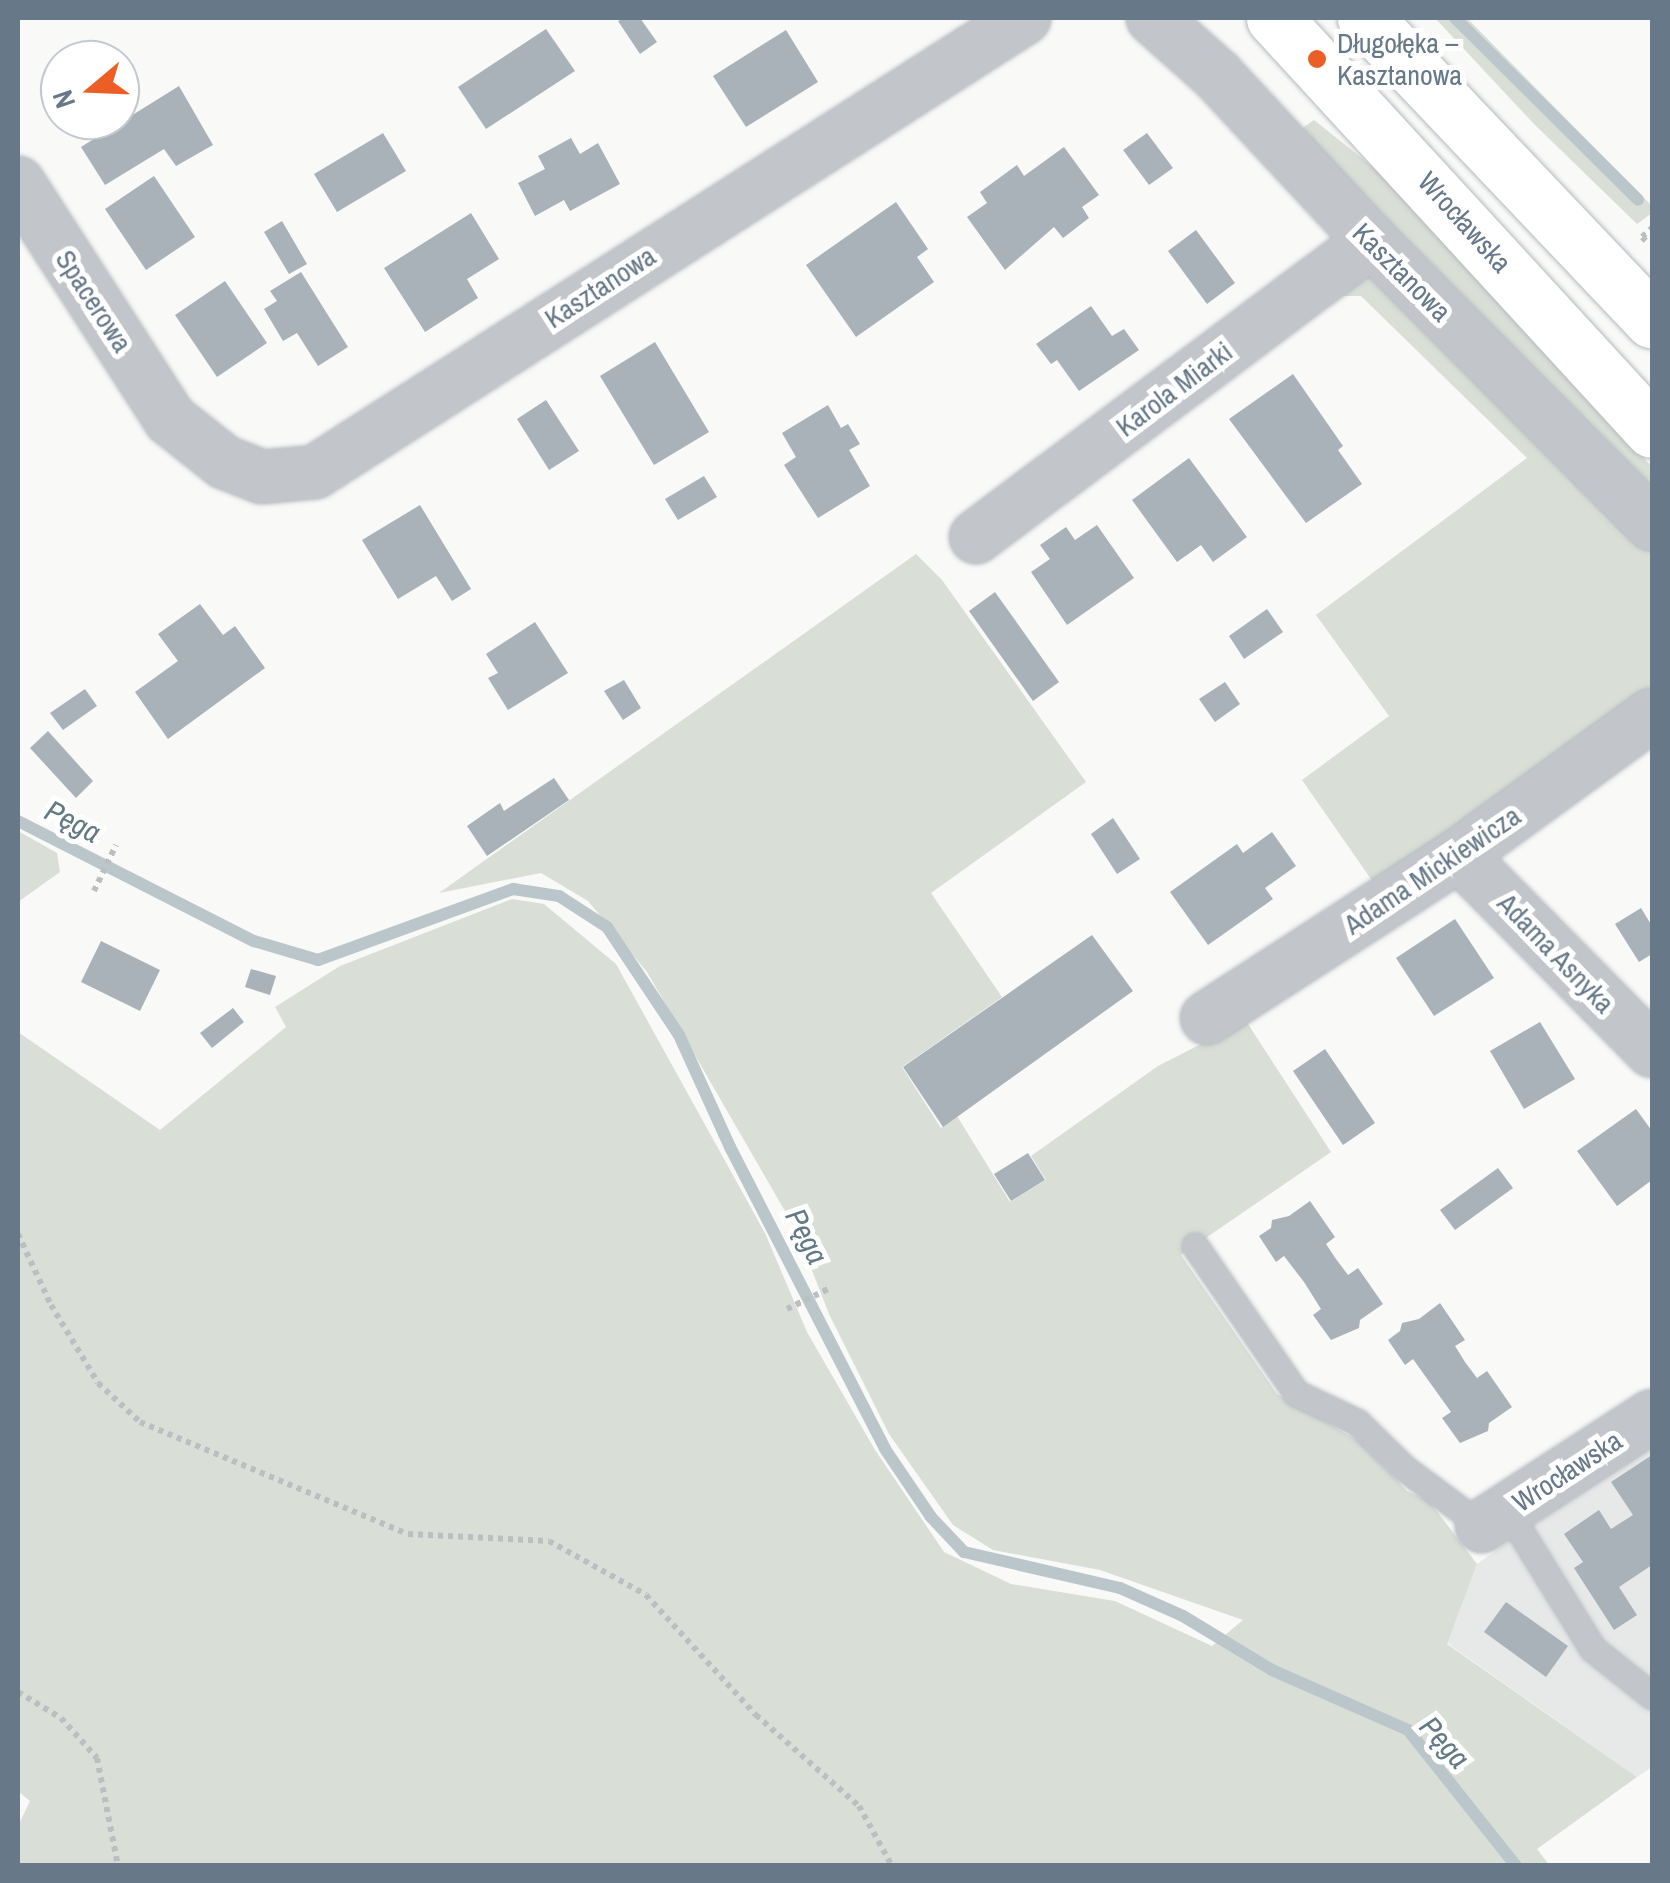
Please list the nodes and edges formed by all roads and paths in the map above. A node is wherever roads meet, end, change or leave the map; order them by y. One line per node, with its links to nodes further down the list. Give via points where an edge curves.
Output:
1 (1024, 18): 10 (street, Kasztanowa, via 315,472 262,476 224,462)
2 (1153, 18): 7 (street, Kasztanowa, via 1217,75)
3 (1274, 18): 11 (main road, Wrocławska)
4 (1365, 18): 9 (main road)
5 (18, 182): 10 (street, Spacerowa)
6 (1652, 228): 8 (path, via 1642,237)
7 (1371, 241): 12 (street, Kasztanowa); 13 (street, Karola Miarki)
8 (1652, 248)
9 (1652, 320)
10 (170, 419)
11 (1652, 430)
12 (1652, 524)
13 (976, 537)
14 (1652, 715): 16 (street, Adama Mickiewicza)
15 (116, 845): 17 (path)
16 (1460, 854): 18 (street, Adama Mickiewicza); 19 (street, Adama Asnyka)
17 (94, 891)
18 (1207, 1018)
19 (1652, 1052)
20 (18, 1234): 29 (path, via 98,1383 140,1422 408,1534 549,1542 646,1595 756,1715 858,1806)
21 (1195, 1246): 25 (lane, via 1296,1393 1357,1422 1404,1468)
22 (830, 1288): 23 (path)
23 (787, 1309)
24 (1652, 1416): 25 (street, Wrocławska)
25 (1495, 1518): 27 (lane, via 1593,1649)
26 (18, 1692): 28 (path, via 61,1718 97,1758)
27 (1652, 1696)
28 (118, 1866)
29 (892, 1866)

